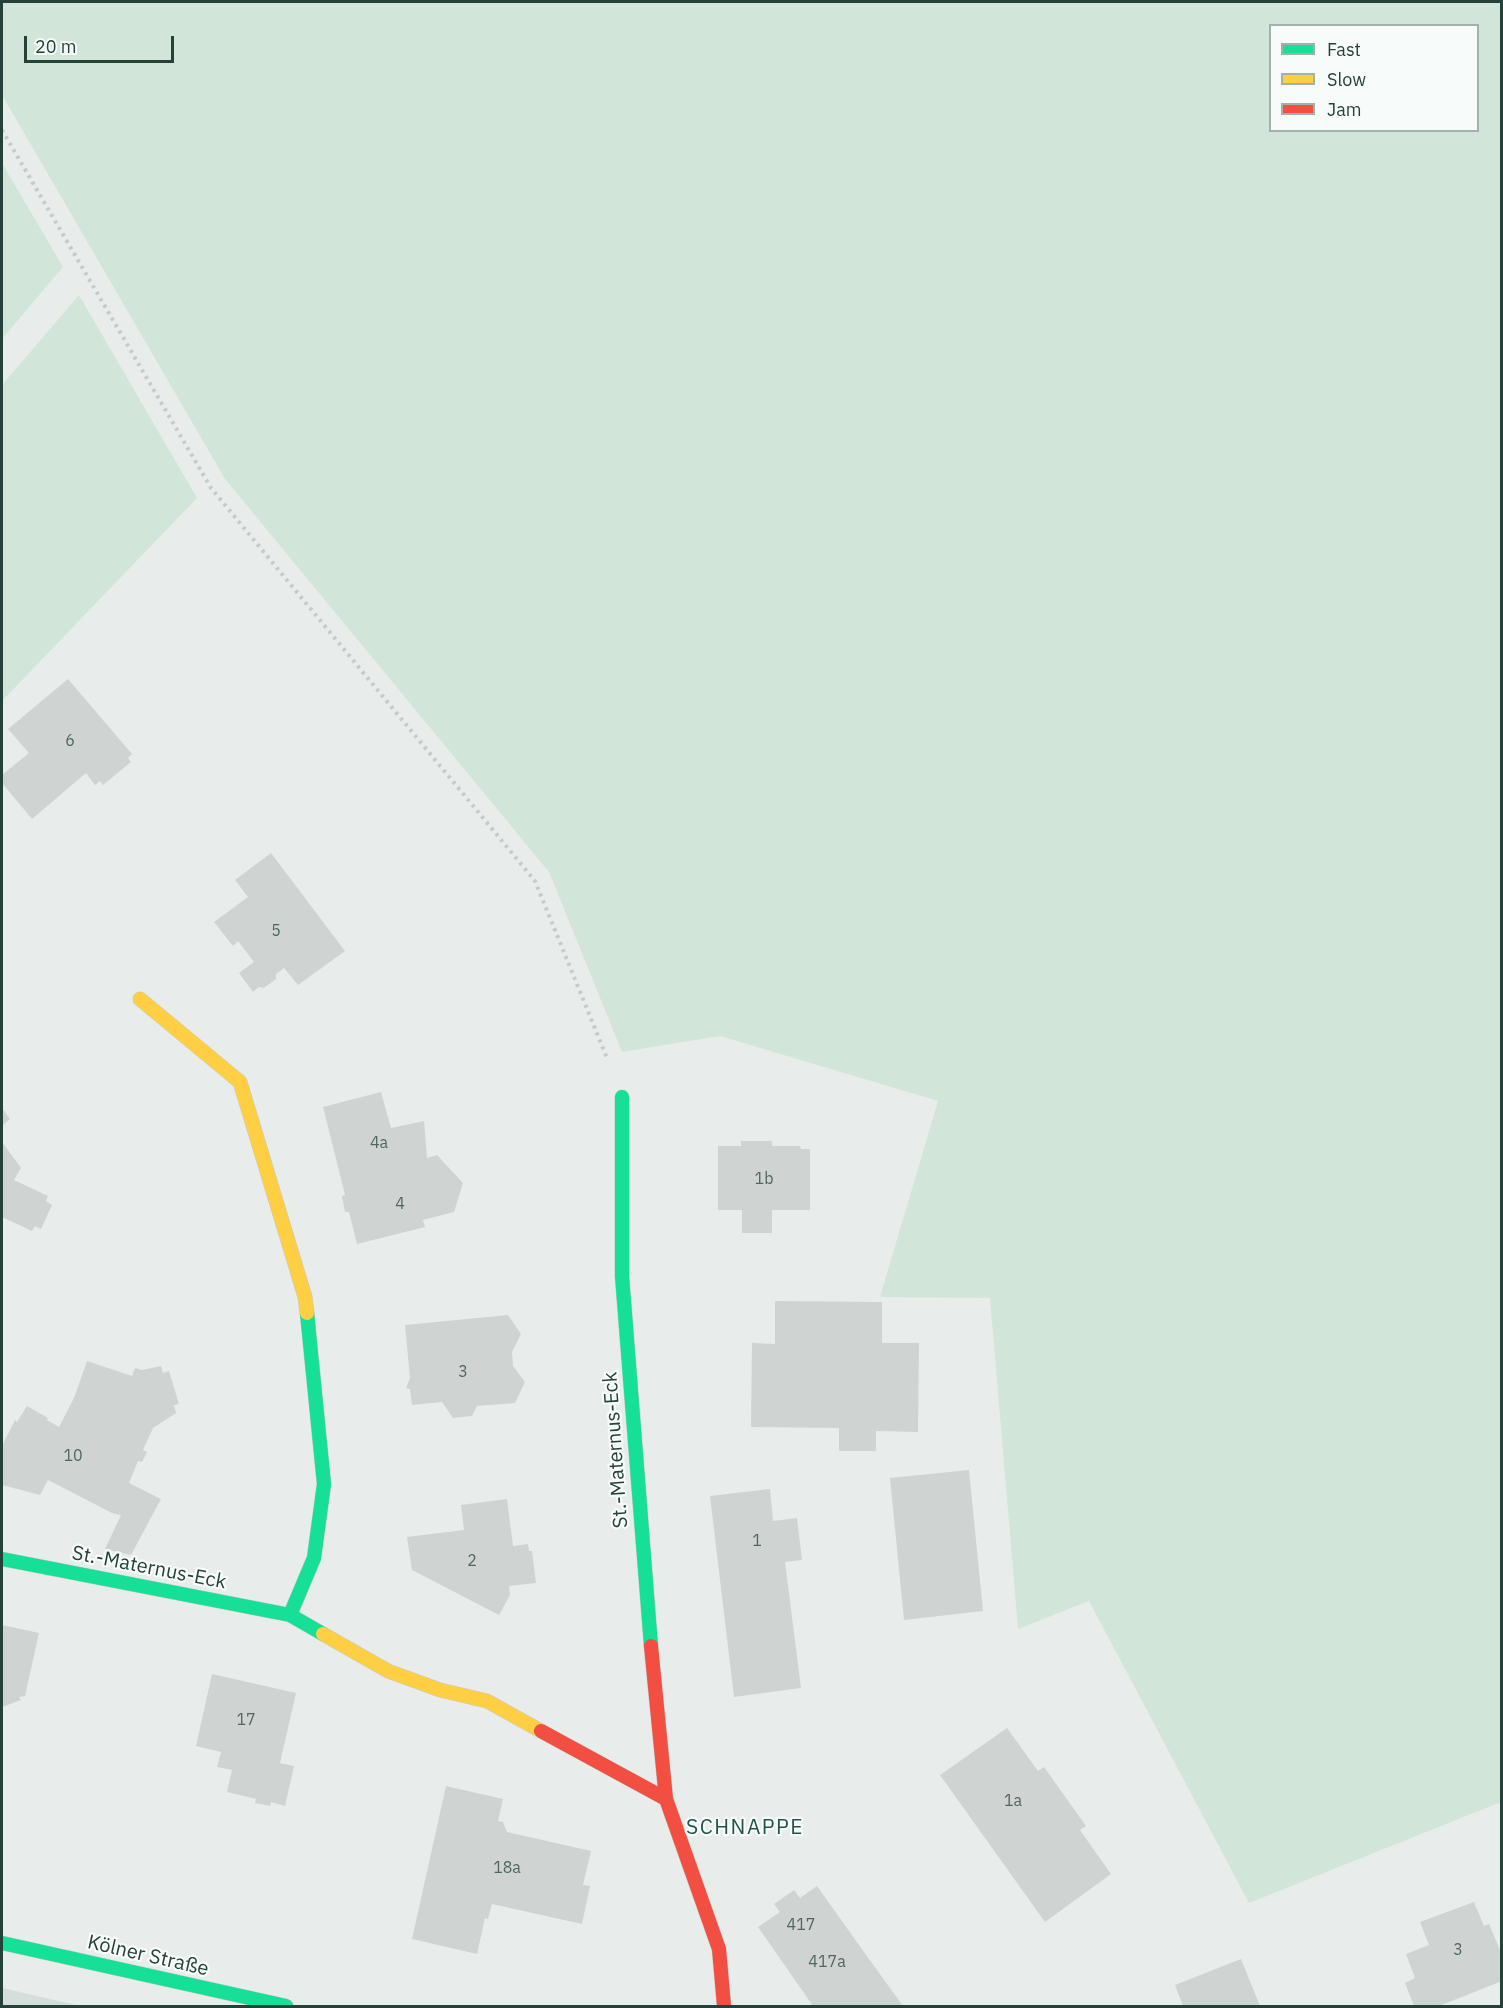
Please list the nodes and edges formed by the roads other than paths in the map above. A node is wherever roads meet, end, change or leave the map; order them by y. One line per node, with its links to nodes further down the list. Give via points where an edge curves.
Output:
1 (140, 999): 4 (street, via 240,1082 305,1297 324,1484 314,1558)
2 (622, 1097): 5 (street, St.-Maternus-Eck, via 622,1276)
3 (2, 1559): 4 (street, St.-Maternus-Eck)
4 (290, 1615): 5 (street, St.-Maternus-Eck, via 388,1671 440,1690 487,1701)
5 (666, 1798): 8 (street, St.-Maternus-Eck, via 719,1949)
6 (2, 1943): 7 (street, Kölner Straße)
7 (286, 2007)
8 (724, 2007)

